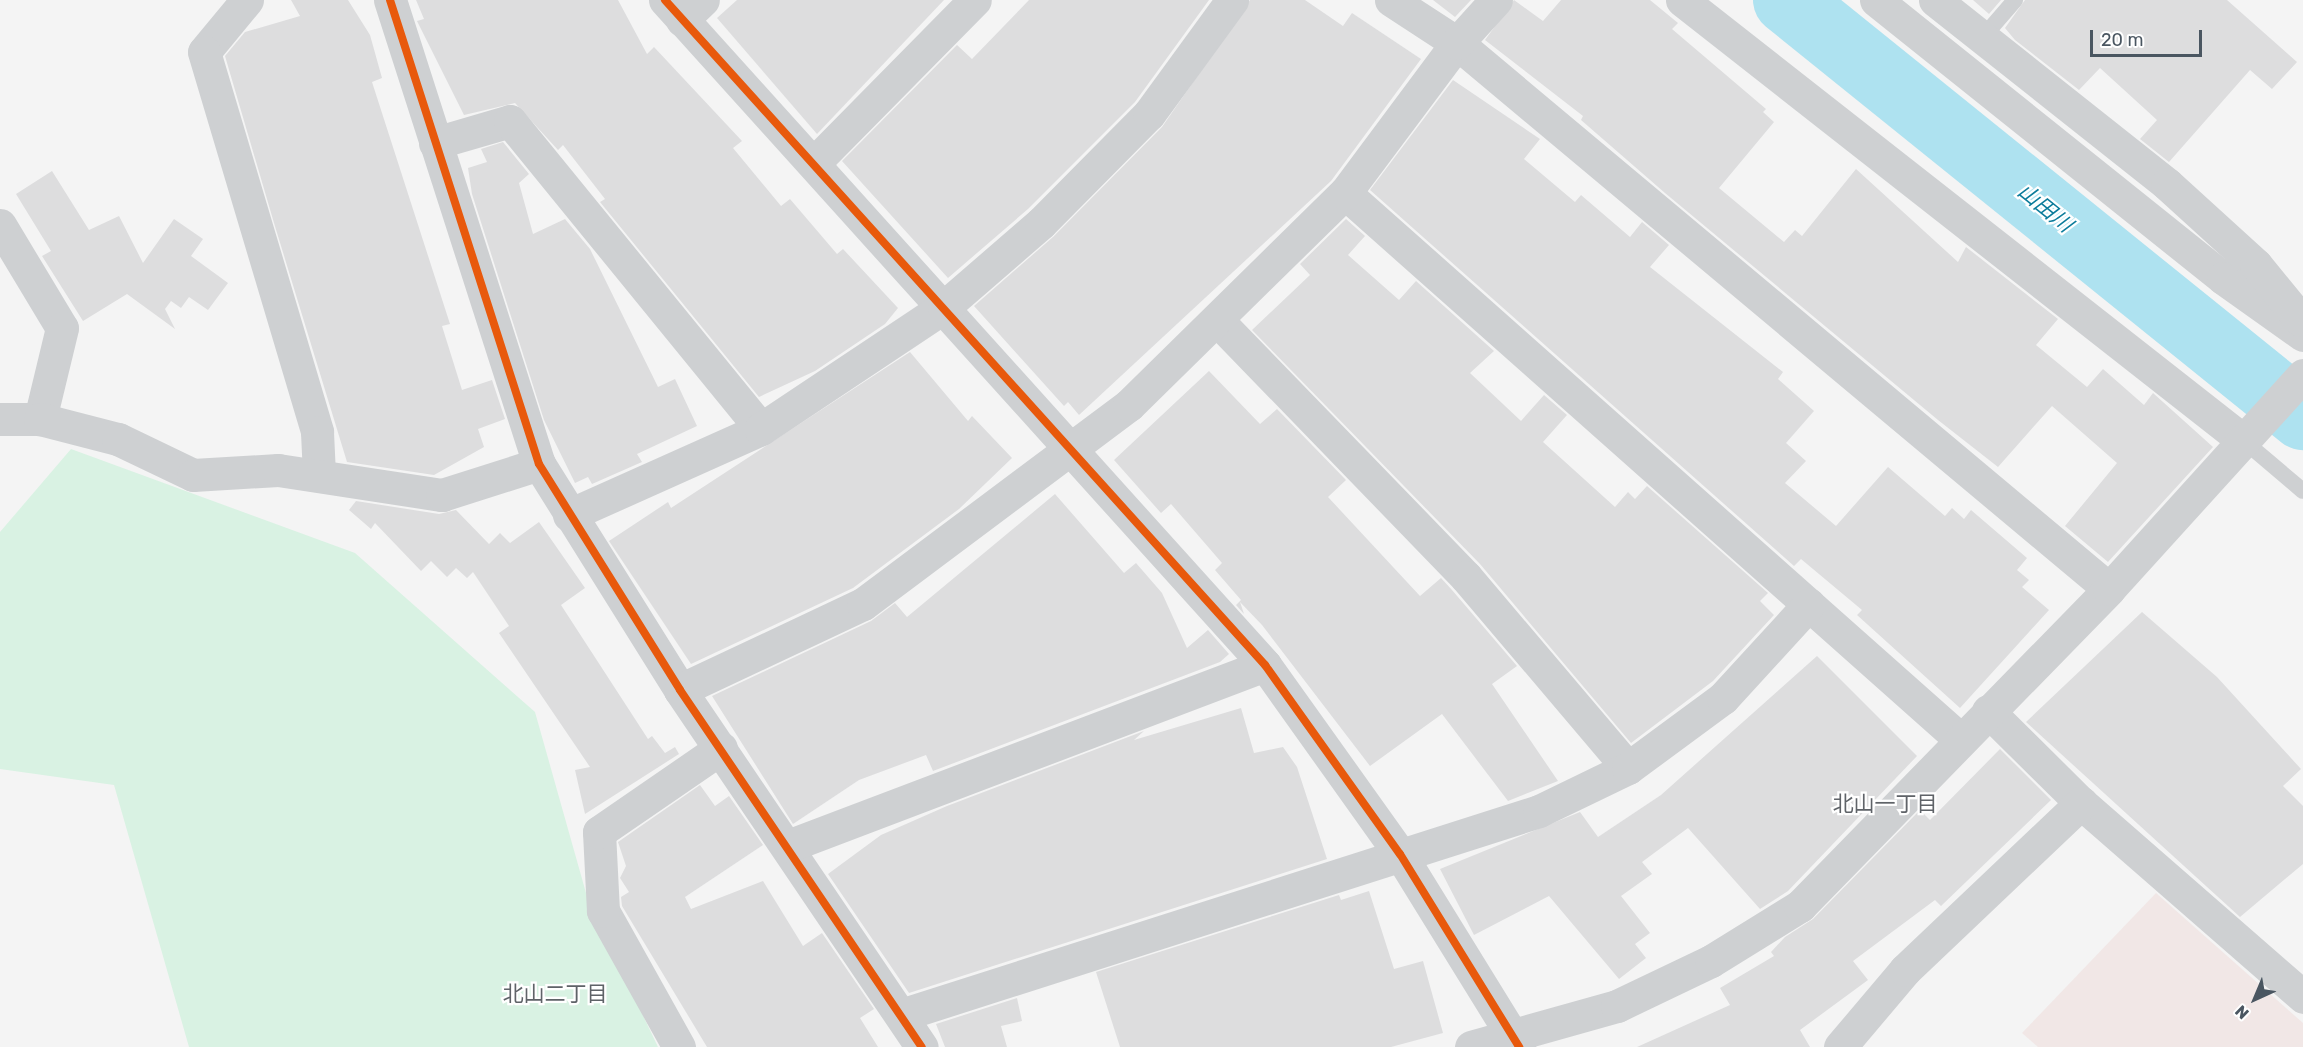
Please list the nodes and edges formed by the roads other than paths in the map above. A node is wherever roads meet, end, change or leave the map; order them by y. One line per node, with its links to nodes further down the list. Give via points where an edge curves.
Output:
1 (247, 0): 29 (street, via 204,52 317,432)
2 (390, 0): 14 (street)
3 (975, 0): 15 (street)
4 (1232, 0): 18 (street, via 1149,114 1041,223)
5 (1391, 0): 13 (street)
6 (1496, 0): 13 (street)
7 (1682, 0): 26 (street)
8 (1876, 0): 21 (street, via 2223,278)
9 (1935, 0): 12 (street)
10 (2015, 0): 12 (lane)
11 (683, 6): 15 (street)
12 (1983, 37): 20 (street, via 2167,184 2256,264)
13 (1457, 43): 16 (street); 32 (street)
14 (435, 143): 25 (street, via 510,122); 28 (street)
15 (814, 163): 18 (street)
16 (1346, 193): 19 (street); 33 (street)
17 (0, 225): 24 (street, via 62,328)
18 (944, 307): 25 (street); 27 (street)
19 (1218, 321): 27 (street); 39 (street, via 1466,577)
20 (2303, 323)
21 (2303, 335)
22 (2303, 375): 26 (street)
23 (0, 419): 24 (street)
24 (40, 419): 29 (street, via 118,439 193,475 278,470)
25 (762, 429): 31 (street)
26 (2248, 437): 30 (lane); 32 (street)
27 (1075, 450): 34 (street); 35 (street, via 863,604)
28 (539, 464): 29 (street, via 442,495); 31 (street)
29 (319, 474)
30 (2303, 491)
31 (569, 515): 35 (street)
32 (2109, 589): 36 (street)
33 (1809, 604): 37 (street); 39 (street, via 1723,698)
34 (1265, 665): 41 (street); 42 (street)
35 (680, 690): 38 (street)
36 (1988, 711): 37 (street); 40 (street)
37 (1961, 740): 45 (street, via 1800,906 1711,961 1617,1006)
38 (721, 748): 41 (street); 46 (street, via 599,832 603,911)
39 (1628, 768): 42 (street, via 1539,811)
40 (2081, 803): 43 (street); 49 (street, via 1905,970)
41 (788, 846): 44 (street)
42 (1400, 854): 44 (street); 45 (street)
43 (2303, 997)
44 (901, 1015): 47 (street)
45 (1515, 1041): 48 (street)
46 (680, 1047)
47 (922, 1047)
48 (1471, 1047)
49 (1840, 1047)

